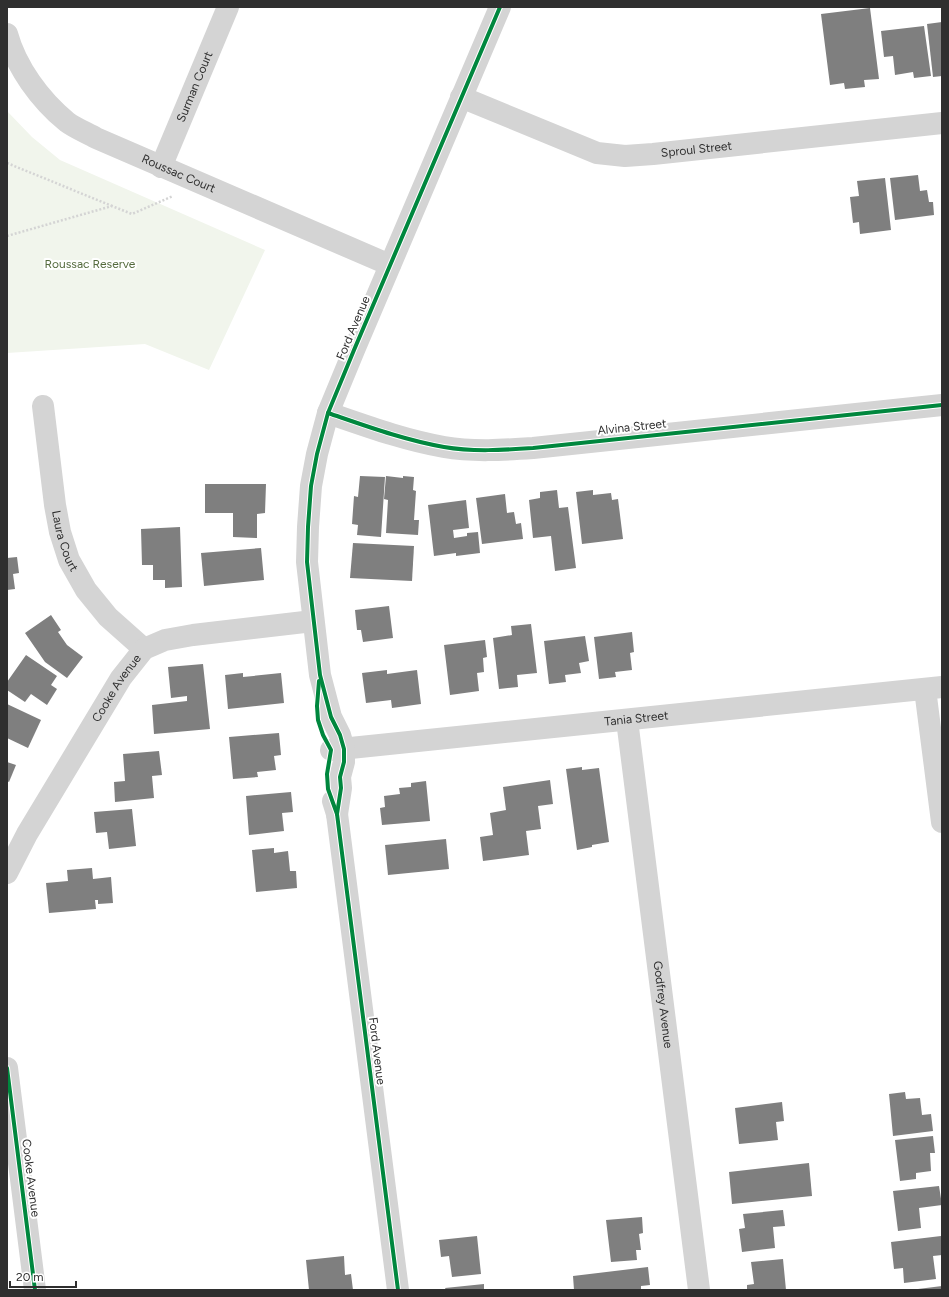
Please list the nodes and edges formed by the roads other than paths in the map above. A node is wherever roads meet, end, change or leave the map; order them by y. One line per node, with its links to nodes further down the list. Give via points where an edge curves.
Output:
1 (228, 7): 6 (street, Surman Court)
2 (500, 7): 4 (street, Ford Avenue)
3 (7, 34): 6 (street, Roussac Court, via 22,71 45,101 68,122 96,138)
4 (462, 97): 5 (street, Sproul Street, via 597,153 625,156); 7 (street, Ford Avenue)
5 (942, 123)
6 (161, 167): 7 (street, Roussac Court)
7 (390, 265): 10 (street, Ford Avenue)
8 (942, 405): 10 (street, Alvina Street, via 533,448 488,450 445,447 400,437)
9 (43, 406): 12 (street, Laura Court, via 57,519 70,560 90,596 108,617)
10 (328, 413): 11 (street, Ford Avenue, via 311,486 308,527 307,562)
11 (313, 621): 12 (street, Cooke Avenue, via 193,634 165,640); 15 (street, Ford Avenue, via 320,676 318,720 323,735)
12 (144, 649): 17 (street, Cooke Avenue, via 121,678)
13 (934, 688): 14 (street, Tania Street); 16 (street)
14 (627, 720): 15 (street, Tania Street); 23 (street, Godfrey Avenue)
15 (337, 750): 22 (street, Ford Avenue, via 327,774 328,789 337,814)
16 (942, 822)
17 (27, 834): 18 (street, Cooke Avenue); 19 (street, Cooke Avenue)
18 (7, 849)
19 (7, 873)
20 (7, 1068): 21 (street, Cooke Avenue)
21 (35, 1290)
22 (398, 1290)
23 (699, 1290)

